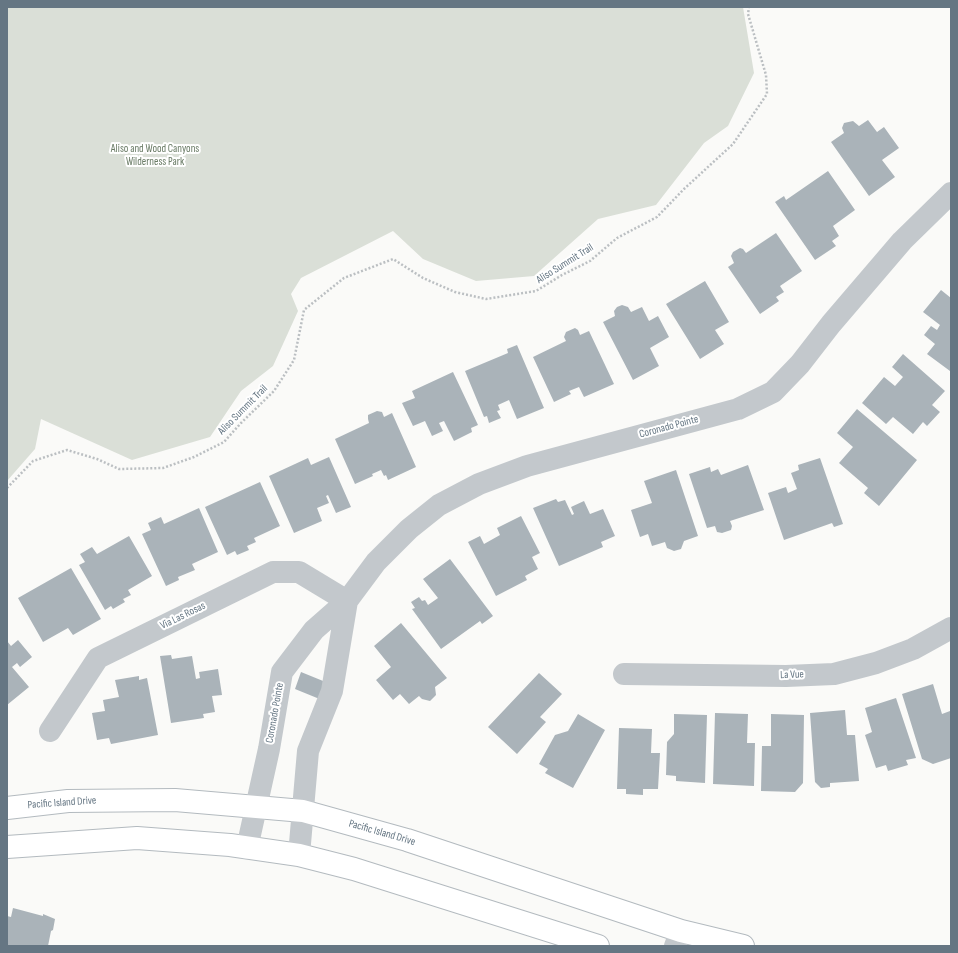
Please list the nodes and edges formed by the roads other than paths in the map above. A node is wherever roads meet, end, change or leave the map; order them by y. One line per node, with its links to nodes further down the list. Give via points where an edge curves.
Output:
1 (951, 193): 2 (street, Coronado Pointe, via 902,241 800,364 773,392 738,409 527,466 479,484 439,505 409,529 376,562)
2 (347, 601): 5 (street, Via Las Rosas, via 299,572 273,572 98,658); 6 (street, Coronado Pointe, via 314,630 282,672); 8 (street, Coronado Pointe, via 332,691 308,750)
3 (951, 628): 4 (street, La Vue, via 913,649 876,663 834,674)
4 (624, 674)
5 (50, 731)
6 (256, 807): 7 (main road, Pacific Island Drive, via 175,800 68,801); 8 (main road, Pacific Island Drive); 10 (street, Coronado Pointe)
7 (7, 808)
8 (303, 811): 11 (street, Coronado Pointe); 12 (main road, Pacific Island Drive, via 407,840)
9 (7, 847): 10 (main road, via 137,838)
10 (247, 848): 11 (main road)
11 (299, 856): 13 (main road, via 354,869)
12 (678, 938): 14 (main road, Pacific Island Drive)
13 (598, 946)
14 (743, 946)

